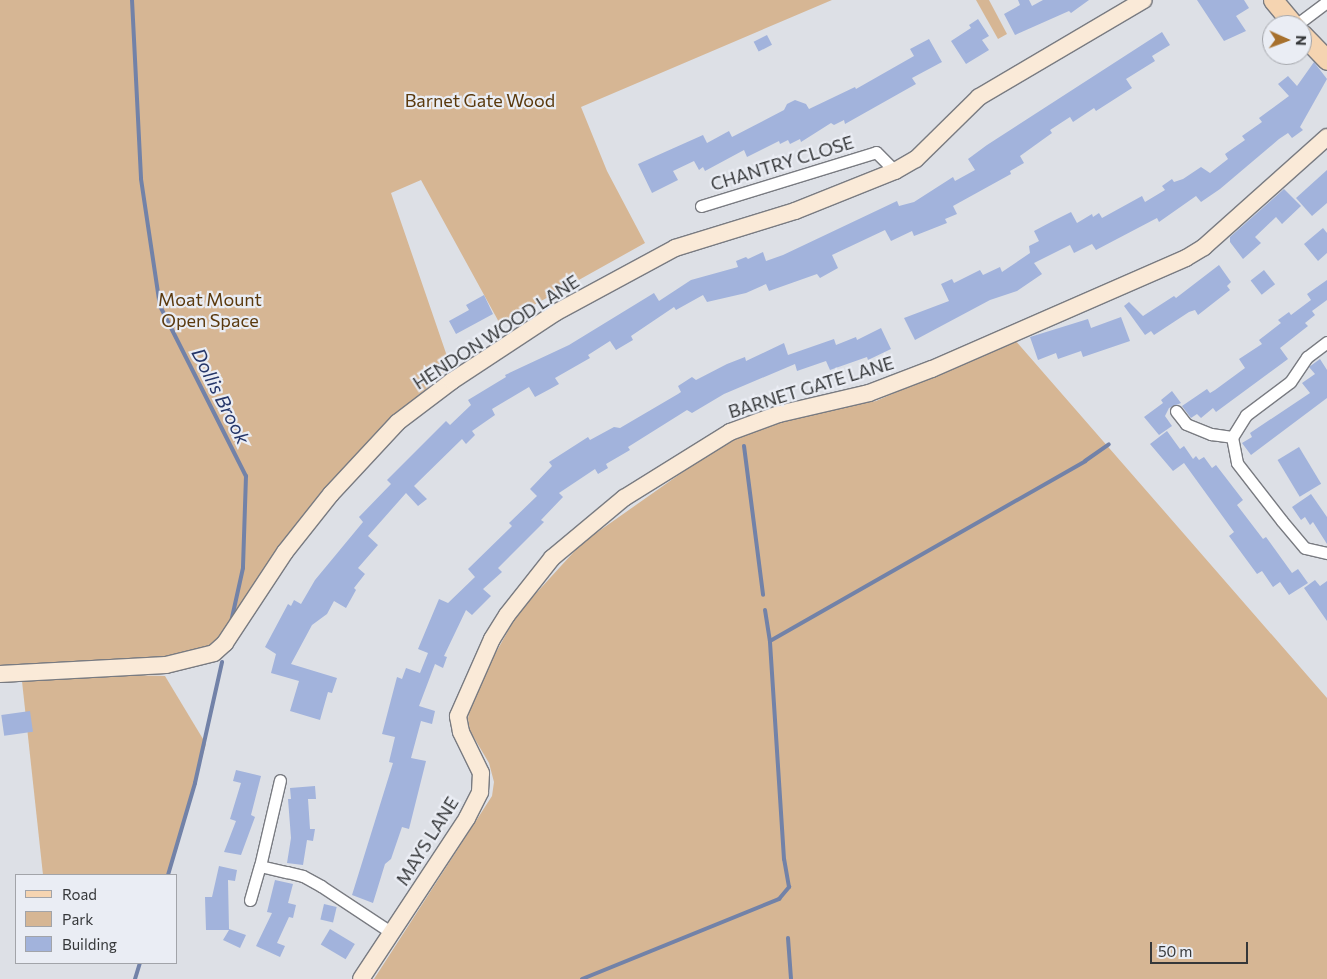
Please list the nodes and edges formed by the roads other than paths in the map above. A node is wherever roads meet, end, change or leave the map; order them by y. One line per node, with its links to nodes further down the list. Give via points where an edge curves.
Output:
1 (1144, 0): 9 (street, HENDON WOOD LANE, via 979,97 916,159)
2 (1273, 0): 4 (main road)
3 (1327, 2): 5 (street)
4 (1286, 15)
5 (1309, 15)
6 (1312, 44): 7 (main road)
7 (1327, 60)
8 (1327, 137): 16 (street, BARNET GATE LANE, via 1204,247 1186,258 932,369 869,393 779,414 730,432 624,498 552,558 530,584 492,639)
9 (894, 171): 10 (street, CHANTRY CLOSE, via 876,152); 15 (street, HENDON WOOD LANE, via 795,211 675,248 555,313 446,385 398,422 332,494 284,552 225,643 214,653 166,665)
10 (702, 206)
11 (1327, 343): 13 (street, via 1307,357 1290,382 1246,415)
12 (1176, 411): 13 (street, via 1186,424 1210,434)
13 (1232, 437): 14 (street, via 1237,463 1282,521 1305,548)
14 (1327, 553)
15 (0, 674)
16 (458, 716): 20 (street, MAYS LANE, via 461,732 481,774 480,792 467,818)
17 (280, 780): 18 (street)
18 (260, 866): 19 (street); 20 (street, via 303,876)
19 (250, 900)
20 (392, 933): 21 (street, MAYS LANE)
21 (362, 979)

